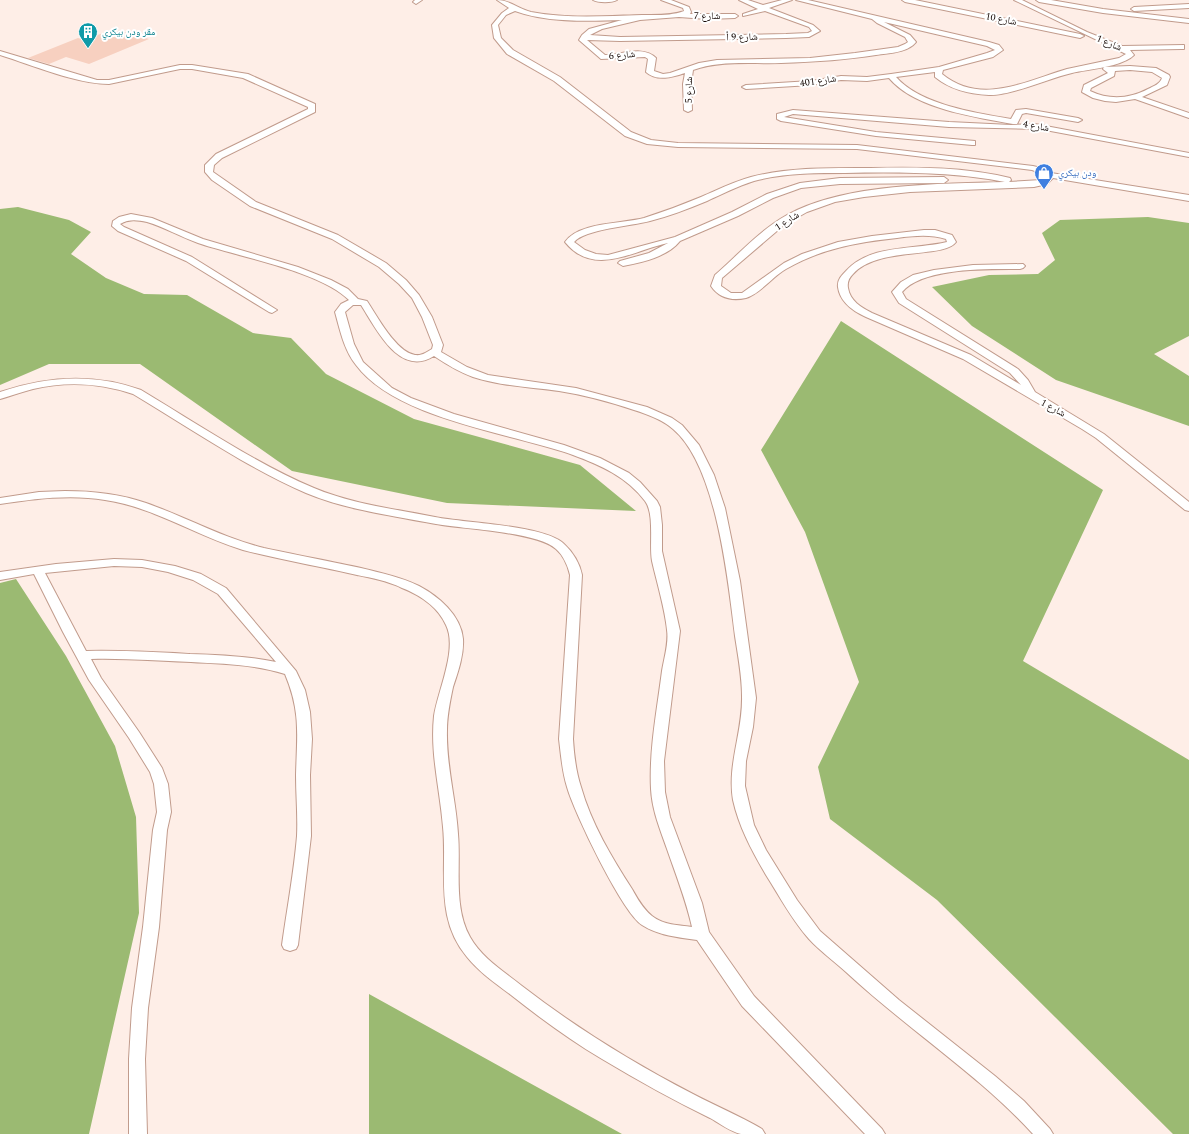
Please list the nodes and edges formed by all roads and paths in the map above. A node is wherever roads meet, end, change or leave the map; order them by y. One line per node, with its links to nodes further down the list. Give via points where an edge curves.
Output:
1 (500, 0): 15 (street)
2 (596, 0): 3 (street)
3 (614, 0)
4 (664, 0): 11 (street)
5 (742, 0): 14 (street, شارع 9 أ)
6 (789, 0): 14 (street)
7 (799, 0): 12 (street)
8 (905, 0): 24 (street, شارع 10)
9 (1017, 0): 24 (street, شارع 1)
10 (1039, 0): 16 (street)
11 (676, 2): 17 (street, via 688,10)
12 (826, 3): 21 (street)
13 (1189, 6): 16 (street)
14 (763, 8): 18 (street); 23 (street, شارع 9 أ, via 811,26 817,32 800,36 758,37 620,39)
15 (514, 9): 20 (street, via 557,17); 42 (street, via 500,17 495,25 495,33 504,48 557,78 628,134 642,140 678,145 857,147 1033,168)
16 (1103, 11): 22 (street)
17 (679, 15): 19 (street, شارع 7); 20 (street, شارع 7)
18 (745, 15)
19 (735, 16)
20 (641, 17): 23 (street, via 604,26)
21 (875, 18): 28 (street, شارع 401, via 999,48 990,55); 30 (street, via 908,36 912,42 899,49 852,56 787,61 715,62)
22 (1189, 21)
23 (584, 36): 30 (street, شارع 6, via 585,43 604,57 648,55 652,58 650,71 653,75 664,76)
24 (1097, 38): 26 (street, شارع 1)
25 (1182, 47): 26 (street)
26 (1122, 48): 31 (street, شارع 1, via 1130,55 1124,59)
27 (0, 53): 50 (street, via 97,82 109,82 180,67 213,70 253,79 312,106 312,110 219,156 208,167 209,171 217,180 252,204 331,235 387,270 412,291 438,345)
28 (940, 69): 31 (street, via 938,75 949,84 965,90 986,93 1007,90); 32 (street, شارع 401)
29 (1108, 69): 31 (street, شارع 1); 34 (street, شارع 1, via 1111,74 1087,87 1086,92 1115,99); 34 (street, شارع 1, via 1148,69 1161,72 1166,77 1158,88)
30 (689, 70): 35 (street, شارع 5, via 686,84)
31 (1070, 71)
32 (891, 76): 33 (street, شارع 401); 38 (street, شارع 4, via 898,86 918,97 974,114)
33 (746, 87)
34 (1136, 97): 36 (street)
35 (688, 110)
36 (1189, 114)
37 (1078, 120): 38 (street, via 1026,111 1019,112)
38 (1014, 122): 39 (street, شارع 4)
39 (1042, 127): 40 (street, via 958,126 793,112 780,116 781,119 876,134); 41 (street, شارع 4)
40 (972, 143)
41 (1189, 155)
42 (1049, 175): 43 (street, شارع 1, via 1044,182); 44 (street)
43 (1021, 183): 45 (street, via 919,180 812,184 776,194); 45 (street, via 968,173 924,169 776,174 738,184 655,217 585,232 569,242 586,254 603,259); 51 (street, شارع 1, via 870,193 828,201 799,212 779,224 716,282 718,290 723,294 738,296 756,289 791,262 834,245 924,233 949,237 952,242 944,246 884,254 856,266 849,271 842,283 847,299 874,318 967,357)
44 (1189, 198)
45 (677, 239): 46 (street, via 674,244 659,252)
46 (623, 263)
47 (1020, 266): 51 (street, via 932,272 902,284 897,292 902,301 1018,374 1026,381)
48 (355, 301): 49 (street, via 345,291 324,280 200,241 149,220 131,217 116,223 121,229 189,259); 50 (street, via 364,303 388,339 405,356 419,358); 59 (street, via 345,305 340,312 349,344 359,363 388,390 450,416 560,447 596,460 625,475 644,492 654,507 656,551 674,631 657,761 658,792 663,817 694,903)
49 (272, 310)
50 (434, 352): 64 (street, via 474,374 604,397 639,408 677,426 688,437 711,482 728,539 748,691 738,786 747,825 760,852 815,935 893,1005 989,1080)
51 (1030, 395): 54 (street, شارع 1, via 1100,436)
52 (0, 396): 59 (street, via 36,385 59,382 99,382 124,387 137,392 249,459 311,491 353,504 445,522 533,534 560,546 574,566 576,575 566,739 574,788 611,868 646,920 661,928)
53 (0, 501): 62 (street, via 21,497 64,495 94,495 116,499 155,510 215,536 246,546 382,577 413,588 442,609 449,618 456,636 444,701 440,758 452,832 456,919 461,936 468,947 501,978 572,1033 615,1059)
54 (1189, 508)
55 (38, 570): 56 (street); 57 (street); 58 (street, via 146,563 199,577 222,591)
56 (0, 576)
57 (83, 654): 58 (street, via 247,661 270,664); 61 (street, via 96,680 157,772 163,797 164,812 140,1008 137,1059)
58 (290, 671): 60 (street, via 303,712 305,739 304,836)
59 (702, 934): 63 (street, via 748,1001)
60 (290, 945)
61 (138, 1134)
62 (756, 1134)
63 (876, 1134)
64 (1044, 1134)

